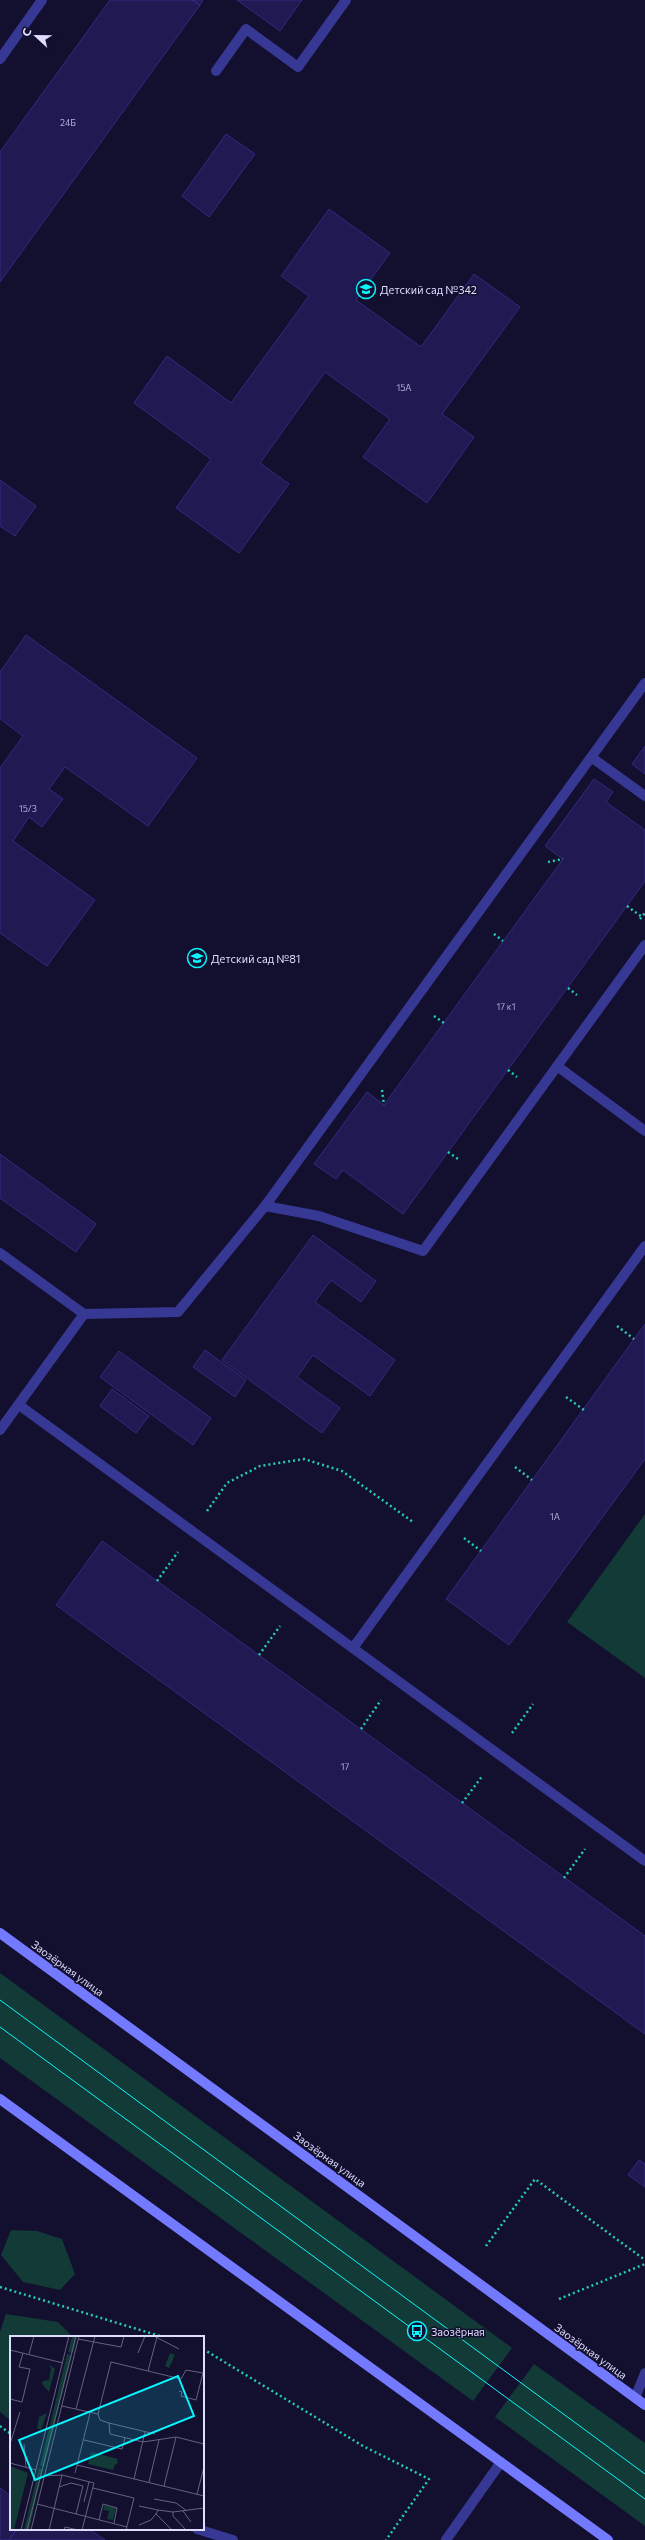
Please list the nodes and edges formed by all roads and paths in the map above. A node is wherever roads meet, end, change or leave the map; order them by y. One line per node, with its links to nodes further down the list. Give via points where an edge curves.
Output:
1 (42, 0): 3 (street)
2 (346, 0): 4 (street, via 298,67 246,30)
3 (0, 59)
4 (216, 71)
5 (645, 683): 6 (street)
6 (591, 757): 7 (street); 19 (street)
7 (645, 796)
8 (627, 906): 9 (path)
9 (642, 917)
10 (645, 945): 13 (street)
11 (568, 988): 12 (path)
12 (583, 999)
13 (557, 1066): 16 (street); 19 (street, via 423,1251 319,1216)
14 (508, 1070): 15 (path)
15 (523, 1081)
16 (645, 1131)
17 (448, 1152): 18 (path)
18 (463, 1163)
19 (265, 1206): 22 (street, via 178,1312)
20 (645, 1246): 26 (street)
21 (0, 1254): 22 (street)
22 (84, 1314): 23 (street)
23 (19, 1405): 24 (street); 30 (street)
24 (0, 1430)
25 (228, 1483): 26 (path, via 260,1466 304,1459 342,1471)
26 (433, 1537): 30 (street)
27 (182, 1547): 28 (path)
28 (157, 1581)
29 (284, 1621): 31 (path)
30 (353, 1648): 37 (street)
31 (259, 1655)
32 (385, 1695): 33 (path)
33 (361, 1729)
34 (487, 1769): 35 (path)
35 (462, 1803)
36 (589, 1843): 38 (path)
37 (645, 1861)
38 (564, 1878)
39 (0, 1933): 49 (main road, Заозёрная улица)
40 (0, 2099): 53 (main road)
41 (486, 2246): 42 (path, via 535,2179)
42 (645, 2260)
43 (645, 2264): 45 (path)
44 (0, 2287): 46 (path)
45 (559, 2299)
46 (160, 2336)
47 (204, 2350): 56 (path, via 363,2446 429,2479)
48 (645, 2373): 49 (street)
49 (635, 2398): 50 (main road, Заозёрная улица)
50 (645, 2405)
51 (0, 2426): 52 (path)
52 (10, 2433)
53 (501, 2462): 57 (street); 58 (main road)
54 (200, 2530): 55 (street)
55 (233, 2540)
56 (386, 2540)
57 (446, 2540)
58 (608, 2540)

